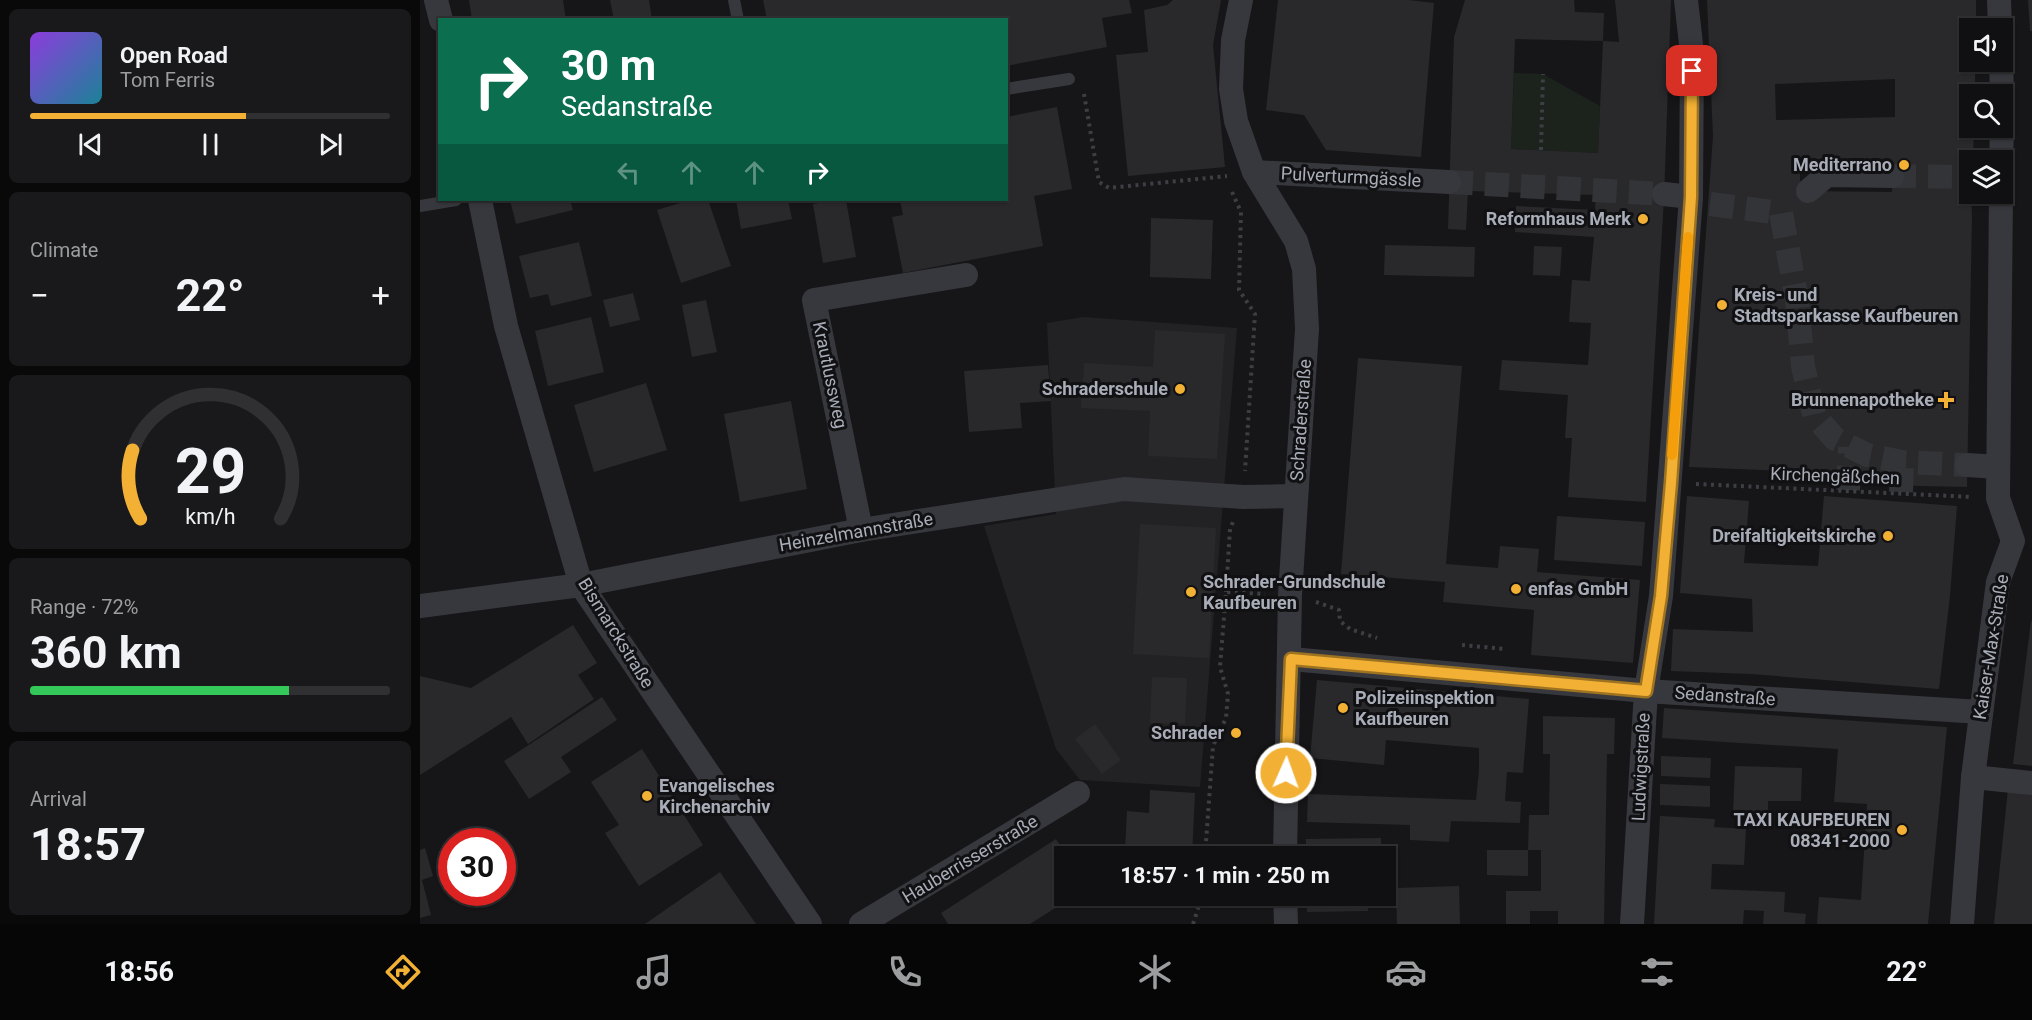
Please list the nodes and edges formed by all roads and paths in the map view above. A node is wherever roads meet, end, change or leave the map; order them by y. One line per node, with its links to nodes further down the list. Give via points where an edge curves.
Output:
1 (436, 0): 6 (street)
2 (734, 0): 7 (lane)
3 (1241, 0): 13 (street, Schraderstraße, via 1233,40 1231,89 1236,122)
4 (1686, 0): 21 (street, Ludwigstraße, via 1692,53)
5 (1999, 0): 8 (street)
6 (440, 18)
7 (738, 18)
8 (2000, 18)
9 (1543, 74): 12 (path)
10 (1069, 78): 11 (lane); 14 (path, via 1082,82 1099,182 1109,188)
11 (1008, 89)
12 (1541, 150)
13 (1254, 172): 14 (path); 16 (street, Pulverturmgässle); 29 (street, Schraderstraße, via 1296,241 1304,269 1307,329)
14 (1224, 176): 28 (path, via 1241,212 1239,290 1255,314)
15 (1892, 176): 17 (street, via 1827,175)
16 (1449, 182)
17 (1808, 191)
18 (1664, 194): 21 (street)
19 (450, 201): 23 (lane)
20 (480, 201): 33 (street, Bismarckstraße, via 506,326)
21 (1697, 201): 27 (street, Ludwigstraße)
22 (2001, 204): 26 (street, Kaiser-Max-Straße)
23 (420, 206)
24 (966, 275): 31 (street, Krautlussweg, via 814,300)
25 (1967, 465): 26 (street)
26 (1998, 467): 30 (street, Kaiser-Max-Straße)
27 (1671, 483): 30 (path, Kirchengäßchen); 41 (street, Ludwigstraße, via 1661,596)
28 (1243, 496): 29 (street, Heinzelmannstraße); 31 (street, Heinzelmannstraße, via 1124,489); 34 (path, via 1230,529)
29 (1295, 496): 35 (street, Schraderstraße)
30 (1998, 498): 32 (street, Kaiser-Max-Straße)
31 (861, 530): 33 (street, Heinzelmannstraße)
32 (2022, 541): 42 (street, Kaiser-Max-Straße, via 1998,582)
33 (581, 585): 36 (street, Heinzelmannstraße); 50 (street, Bismarckstraße)
34 (1226, 592): 35 (path); 46 (path, via 1220,668 1228,694 1226,718 1213,746)
35 (1290, 595): 37 (path, via 1339,610 1340,621 1350,629); 40 (street, Schraderstraße)
36 (420, 606)
37 (1381, 639)
38 (1454, 644): 39 (path)
39 (1511, 650)
40 (1291, 659): 41 (street, Sedanstraße); 47 (street, Schraderstraße)
41 (1646, 691): 42 (street, Sedanstraße); 54 (street, Ludwigstraße)
42 (1981, 712): 43 (street, Kaiser-Max-Straße)
43 (1973, 777): 44 (street); 55 (street, Kaiser-Max-Straße)
44 (2032, 783)
45 (1078, 793): 51 (street, Hauberrisserstraße)
46 (1206, 846)
47 (1285, 846)
48 (1199, 906): 52 (path)
49 (1285, 906): 53 (street)
50 (810, 924)
51 (861, 924)
52 (1193, 924)
53 (1286, 924)
54 (1632, 924)
55 (1962, 924)

